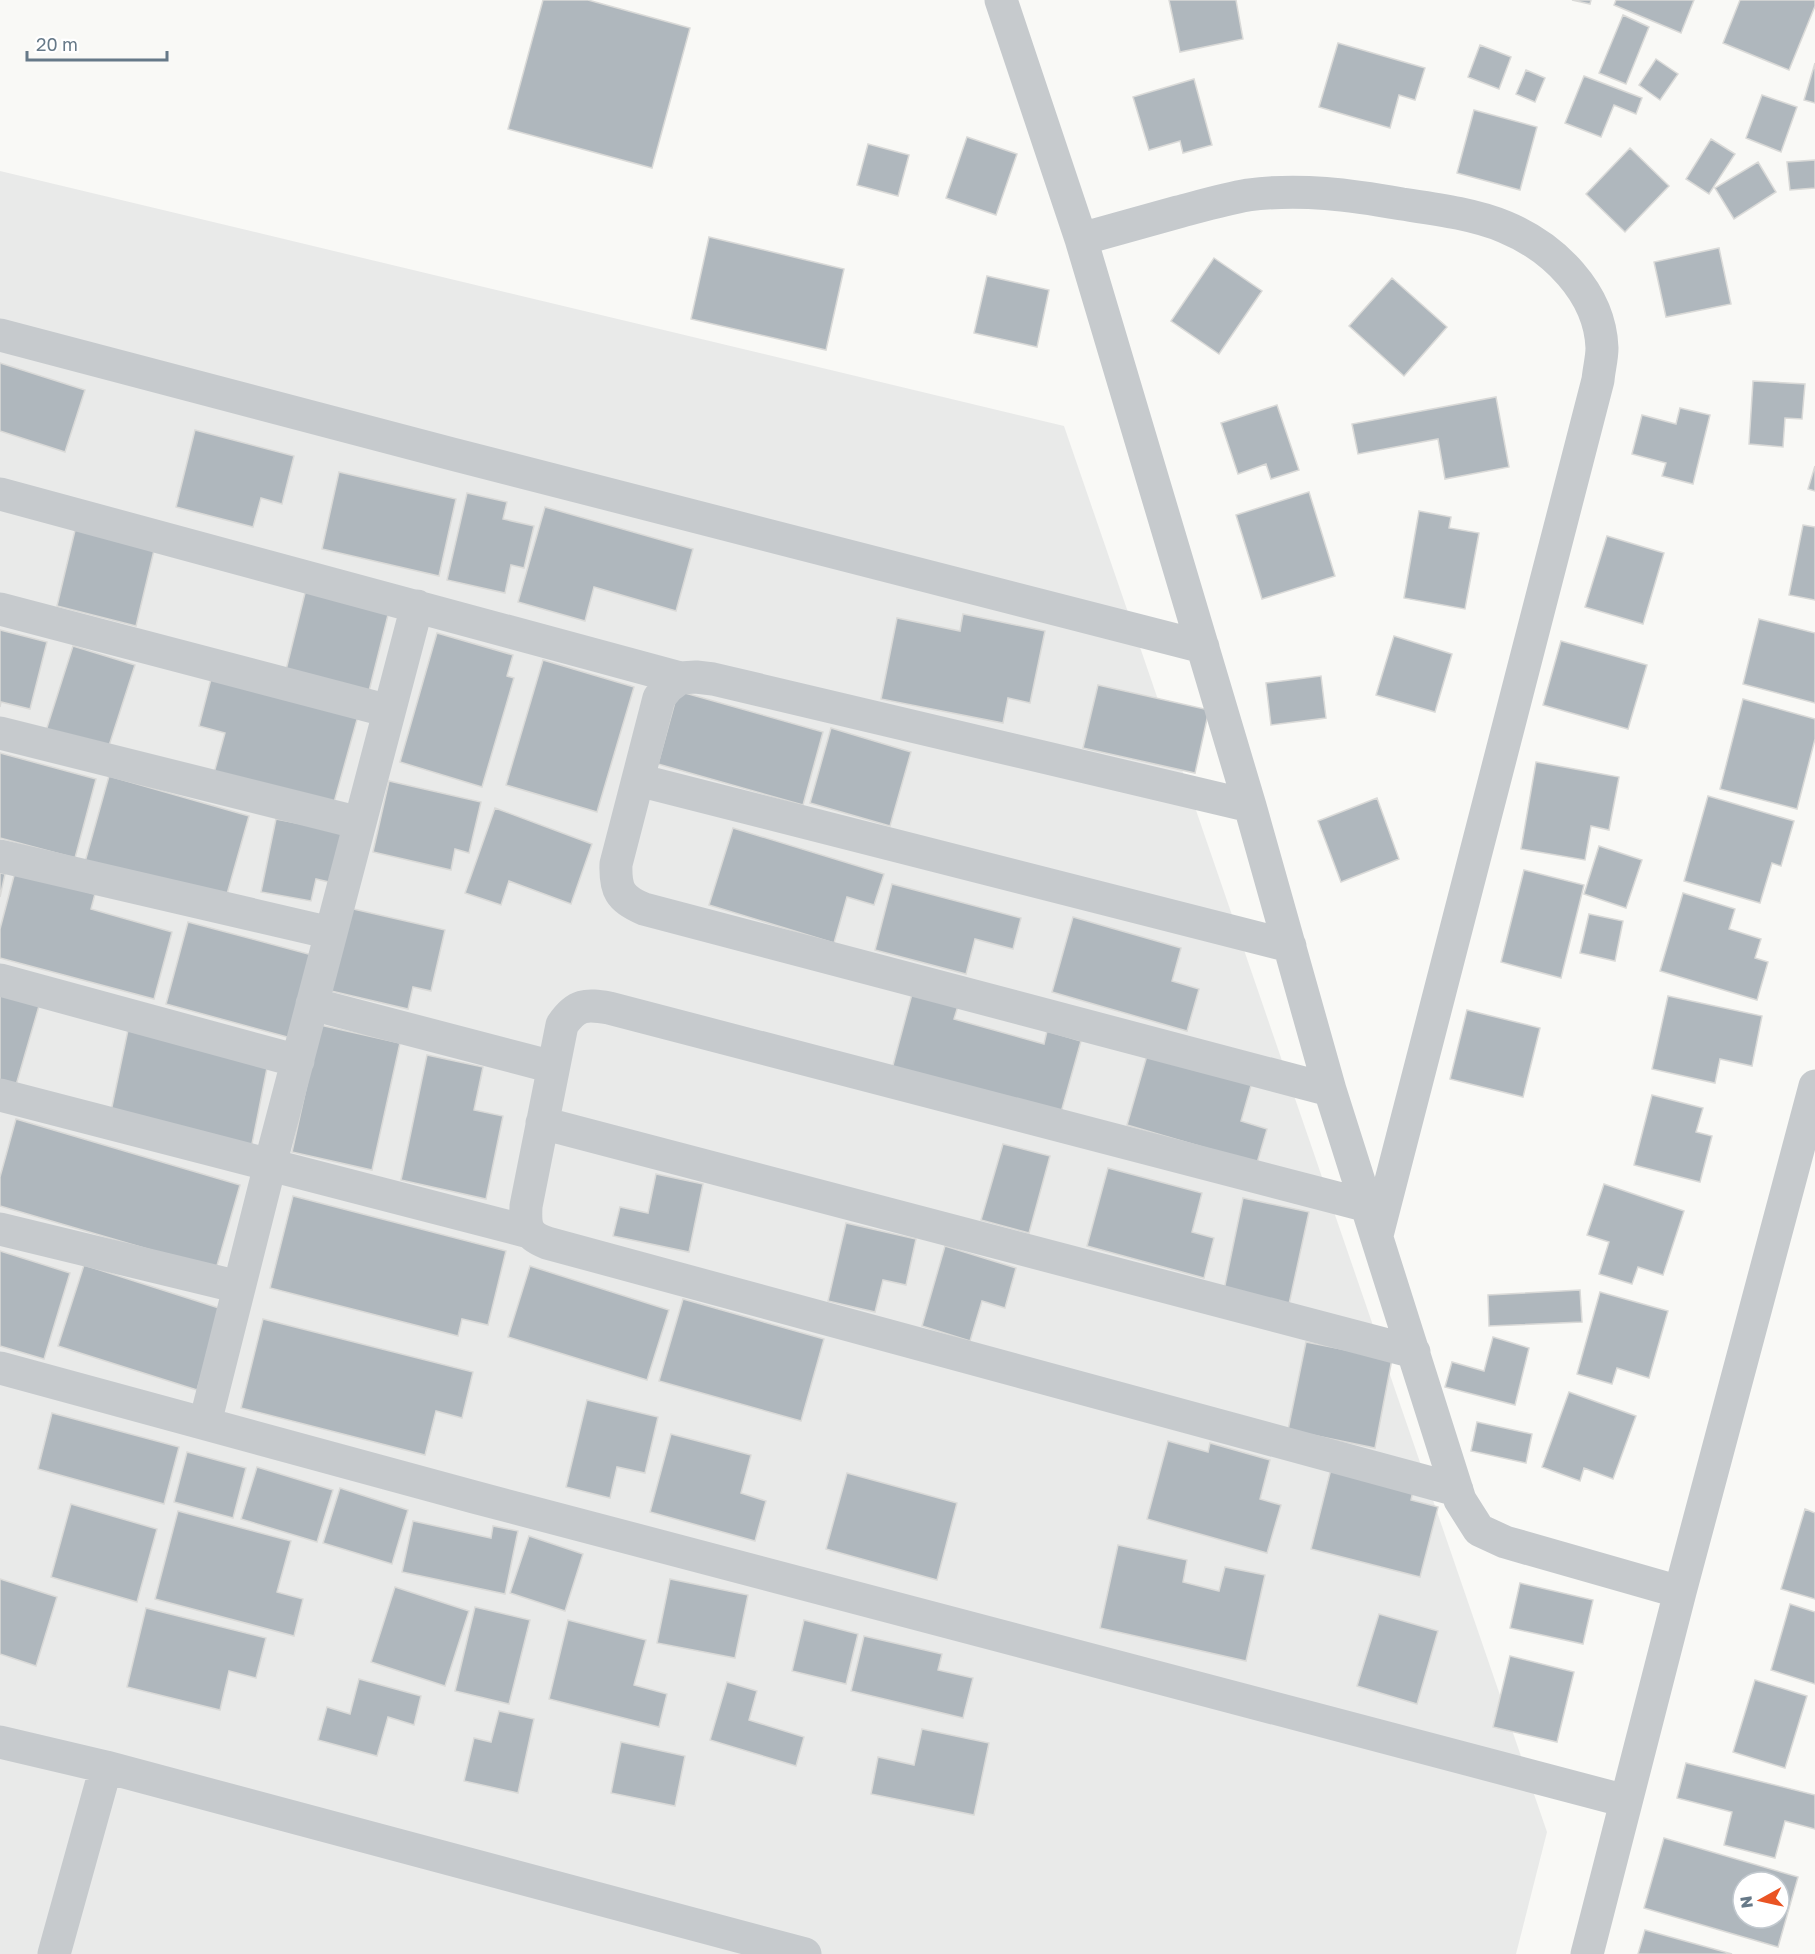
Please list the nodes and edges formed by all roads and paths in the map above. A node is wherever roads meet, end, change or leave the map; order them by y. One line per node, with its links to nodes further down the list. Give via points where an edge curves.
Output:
1 (1001, 0): 2 (street)
2 (1081, 239): 7 (street); 26 (street, via 1248,195 1345,194 1455,213 1503,226 1534,241 1560,261 1583,289 1597,321 1602,348 1598,380)
3 (0, 335): 7 (street)
4 (0, 494): 5 (street)
5 (417, 606): 8 (street); 9 (street)
6 (0, 609): 9 (street)
7 (1203, 647): 12 (street)
8 (680, 678): 11 (street, via 659,698); 12 (street, via 712,680)
9 (389, 711): 13 (street)
10 (0, 733): 13 (street)
11 (638, 780): 16 (street); 22 (street, via 615,864 620,893 630,903)
12 (1250, 806): 16 (street)
13 (360, 823): 15 (street)
14 (0, 856): 15 (street)
15 (331, 933): 18 (street)
16 (1290, 945): 22 (street)
17 (0, 980): 19 (street)
18 (312, 1004): 19 (street); 20 (street)
19 (298, 1060): 25 (street)
20 (553, 1067): 24 (street); 26 (street, via 562,1025 570,1013 581,1006 609,1008)
21 (1815, 1086): 34 (street)
22 (1330, 1090): 26 (street)
23 (0, 1095): 25 (street)
24 (542, 1123): 28 (street, via 526,1206); 30 (street)
25 (270, 1165): 28 (street); 29 (street)
26 (1373, 1221): 30 (street)
27 (0, 1229): 29 (street)
28 (529, 1232): 33 (street, via 547,1243)
29 (239, 1287): 32 (street)
30 (1414, 1352): 33 (street)
31 (0, 1368): 32 (street)
32 (205, 1423): 37 (street)
33 (1457, 1490): 34 (street, via 1479,1530)
34 (1680, 1592): 37 (street)
35 (0, 1742): 36 (street)
36 (106, 1767): 38 (street); 39 (street)
37 (1626, 1801): 40 (street)
38 (54, 1954)
39 (805, 1954)
40 (1587, 1954)

